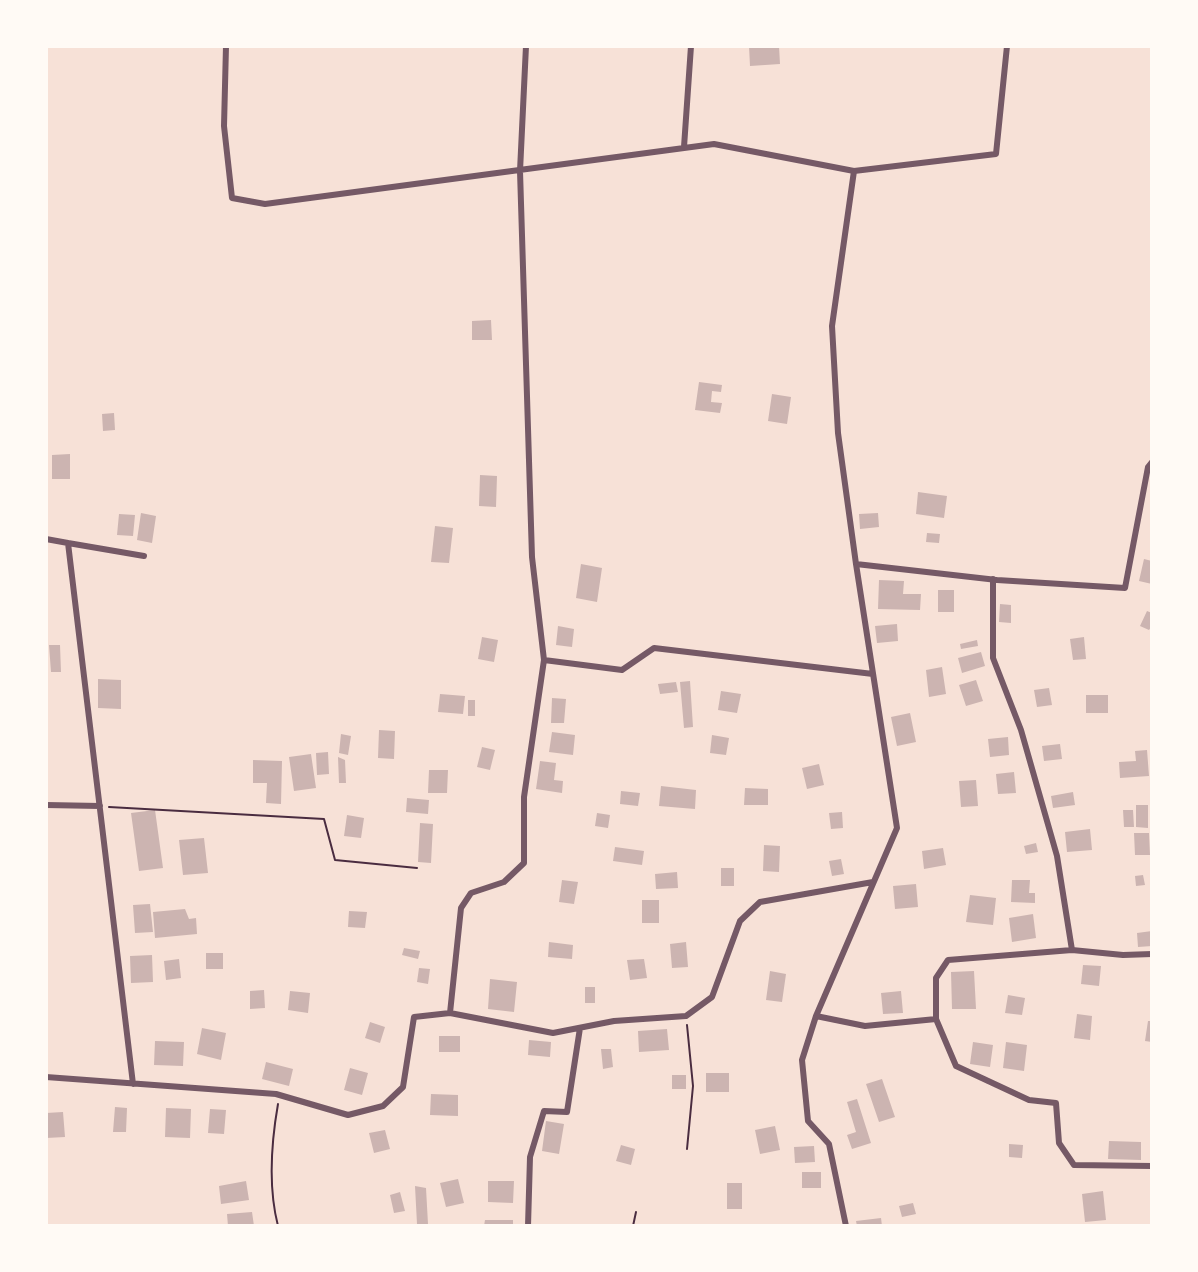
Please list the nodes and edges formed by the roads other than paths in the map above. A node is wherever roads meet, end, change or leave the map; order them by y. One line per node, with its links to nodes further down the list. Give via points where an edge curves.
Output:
1 (226, 46): 6 (street, via 224,126 232,198 266,204)
2 (526, 46): 6 (street)
3 (691, 46): 5 (street)
4 (1007, 46): 7 (street, via 996,154)
5 (684, 147): 6 (street); 7 (street, via 714,144)
6 (520, 171): 14 (street, via 532,557)
7 (854, 171): 12 (street, via 832,326 838,433)
8 (1152, 462): 13 (street, via 1125,588)
9 (46, 539): 10 (street)
10 (68, 543): 11 (street); 17 (street)
11 (144, 556)
12 (856, 564): 13 (street); 15 (street)
13 (993, 579): 19 (street, via 993,658 1021,730 1057,856)
14 (544, 660): 15 (street, via 622,670 654,648); 21 (street, via 524,797 524,863 504,882 471,893 461,908)
15 (873, 674): 18 (street, via 897,828)
16 (46, 805): 17 (street)
17 (100, 806): 26 (street)
18 (873, 882): 22 (street); 24 (street, via 760,902 740,921 712,997 686,1016 614,1021)
19 (1071, 950): 20 (street); 23 (street, via 948,960 936,978)
20 (1152, 954)
21 (450, 1013): 24 (street, via 553,1033); 26 (street, via 414,1017 403,1087 382,1106 348,1115 280,1095)
22 (816, 1016): 23 (street, via 865,1026); 29 (street, via 802,1060 808,1121 828,1144)
23 (936, 1019): 27 (street, via 956,1066 1029,1100 1056,1103 1059,1143 1074,1165)
24 (580, 1028): 28 (street, via 567,1112 544,1111 530,1157)
25 (46, 1077): 26 (street)
26 (133, 1084)
27 (1152, 1166)
28 (528, 1226)
29 (846, 1226)

